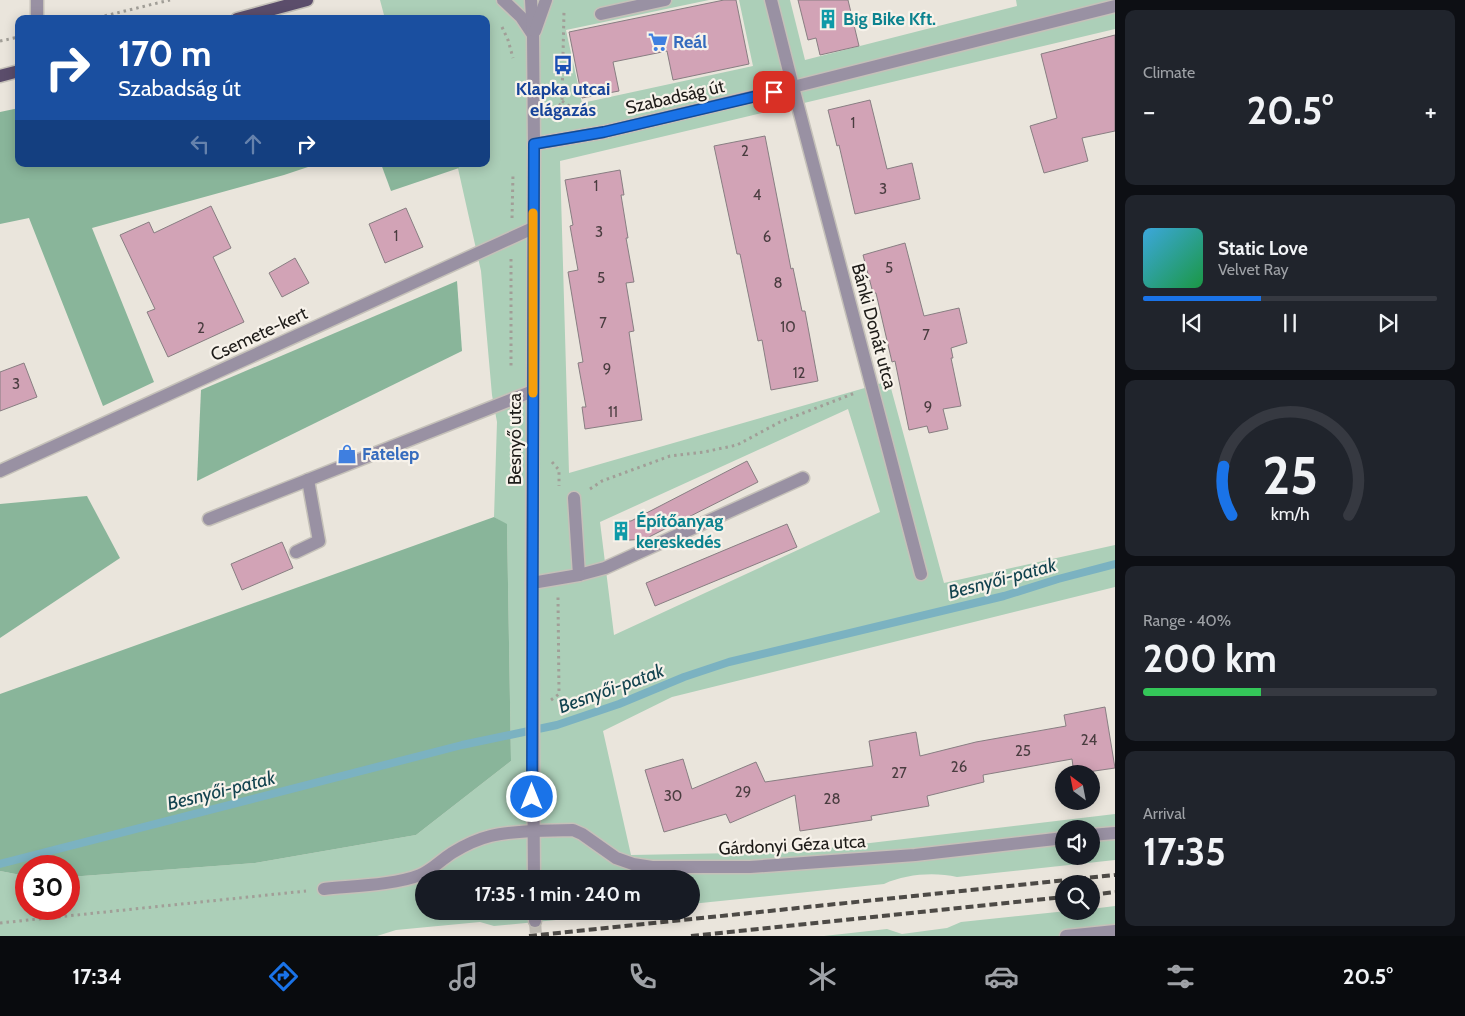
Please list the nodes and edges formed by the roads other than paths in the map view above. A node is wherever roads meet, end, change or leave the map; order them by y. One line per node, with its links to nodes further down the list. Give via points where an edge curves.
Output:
1 (37, 0): 10 (street)
2 (307, 0): 11 (main road)
3 (503, 0): 12 (street)
4 (531, 0): 12 (street, Besnyő utca)
5 (546, 0): 12 (street)
6 (666, 0): 9 (street)
7 (771, 0): 15 (street, Bánki Donát utca)
8 (1115, 6): 15 (street, Szabadság út)
9 (601, 14)
10 (38, 15)
11 (252, 15)
12 (533, 35): 16 (street, Besnyő utca)
13 (15, 72): 14 (main road)
14 (0, 76)
15 (793, 87): 16 (street, Szabadság út, via 604,132); 25 (street, Bánki Donát utca)
16 (534, 144): 17 (street, Besnyő utca)
17 (533, 228): 18 (street, Besnyő utca); 19 (street, Csemete-kert)
18 (533, 391): 21 (street); 27 (street, Besnyő utca)
19 (0, 471)
20 (803, 478): 26 (street, via 605,568)
21 (308, 480): 23 (street); 24 (street, via 319,541)
22 (574, 498): 26 (street)
23 (209, 519)
24 (296, 552)
25 (921, 574)
26 (578, 575): 27 (street)
27 (532, 584): 28 (street, Besnyő utca)
28 (532, 831): 31 (street, Gárdonyi Géza utca, via 573,830 616,858 652,868 750,867); 32 (street, Besnyő utca); 33 (street, Gárdonyi Géza utca, via 483,837 421,875 404,880)
29 (1115, 833): 30 (street)
30 (1100, 834)
31 (1055, 839)
32 (534, 870)
33 (324, 889)
34 (1115, 931): 35 (street)
35 (1100, 934): 36 (street)
36 (1066, 936)

